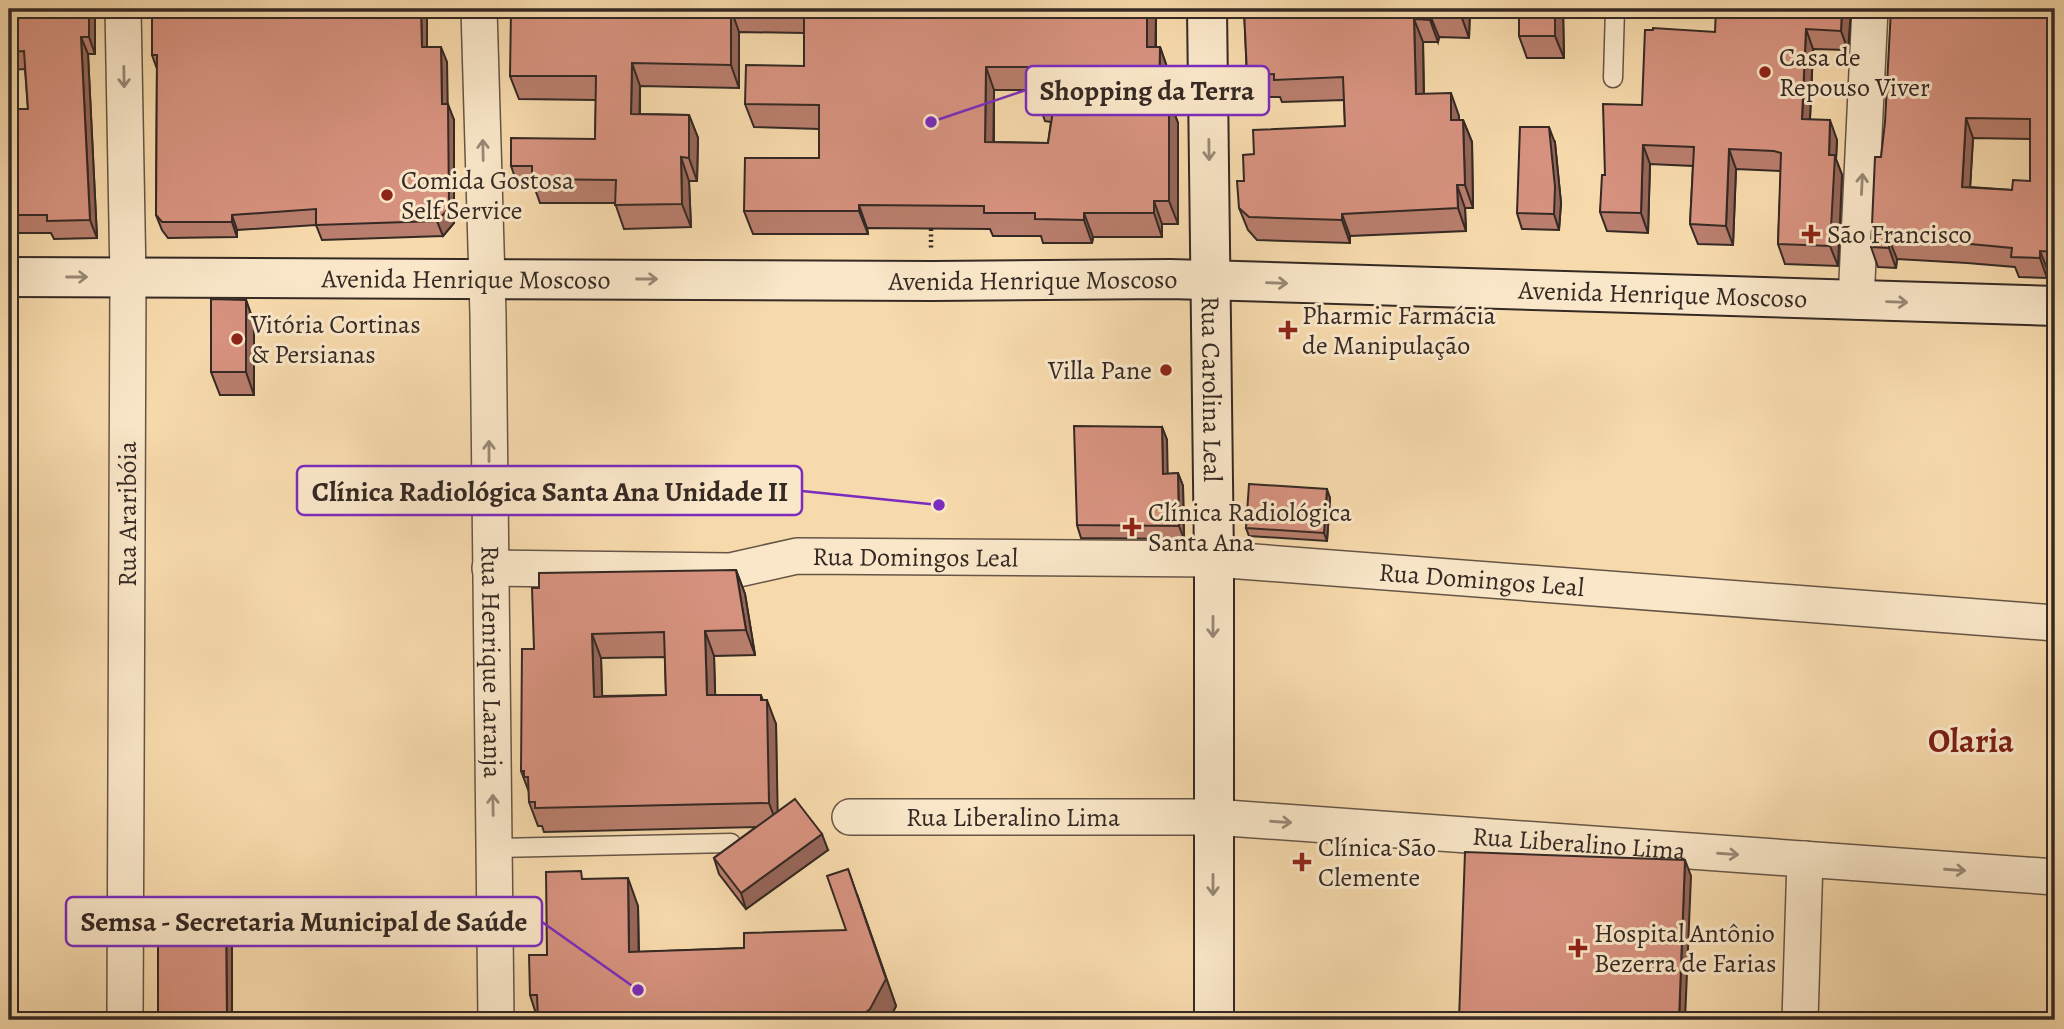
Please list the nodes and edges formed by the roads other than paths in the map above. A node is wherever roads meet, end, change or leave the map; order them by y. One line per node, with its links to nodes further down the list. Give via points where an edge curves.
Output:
1 (122, 9): 8 (street, Rua Araribóia, one-way to 8)
2 (479, 9): 9 (street, Rua Henrique Laranja, one-way to 2)
3 (1207, 9): 10 (main road, Rua Carolina Leal, one-way to 10)
4 (1615, 9): 6 (lane)
5 (1870, 9): 11 (street, one-way to 5)
6 (1613, 78)
7 (9, 277): 8 (main road, Avenida Henrique Moscoso, one-way to 8)
8 (128, 278): 9 (main road, Avenida Henrique Moscoso); 22 (street, Rua Araribóia)
9 (486, 278): 10 (main road, Avenida Henrique Moscoso, one-way to 10); 14 (street, Rua Henrique Laranja, one-way to 9)
10 (1209, 280): 11 (main road, Avenida Henrique Moscoso, one-way to 11); 13 (main road, Rua Carolina Leal)
11 (1856, 301): 12 (main road, Avenida Henrique Moscoso, one-way to 12)
12 (2055, 306)
13 (1214, 559): 14 (street, Rua Domingos Leal, via 797,556 730,570); 15 (street, Rua Domingos Leal); 17 (main road, Rua Carolina Leal, one-way to 17)
14 (490, 568): 19 (street, Rua Henrique Laranja, one-way to 14)
15 (2055, 623)
16 (850, 817): 17 (street, Rua Liberalino Lima)
17 (1213, 817): 20 (street, Rua Liberalino Lima, one-way to 20); 24 (main road, Rua Carolina Leal, one-way to 24)
18 (731, 844): 19 (lane)
19 (494, 848): 23 (street, Rua Henrique Laranja)
20 (1805, 859): 21 (street, Rua Liberalino Lima, one-way to 21); 25 (street)
21 (2055, 877)
22 (125, 1020)
23 (496, 1020)
24 (1214, 1020)
25 (1800, 1020)

